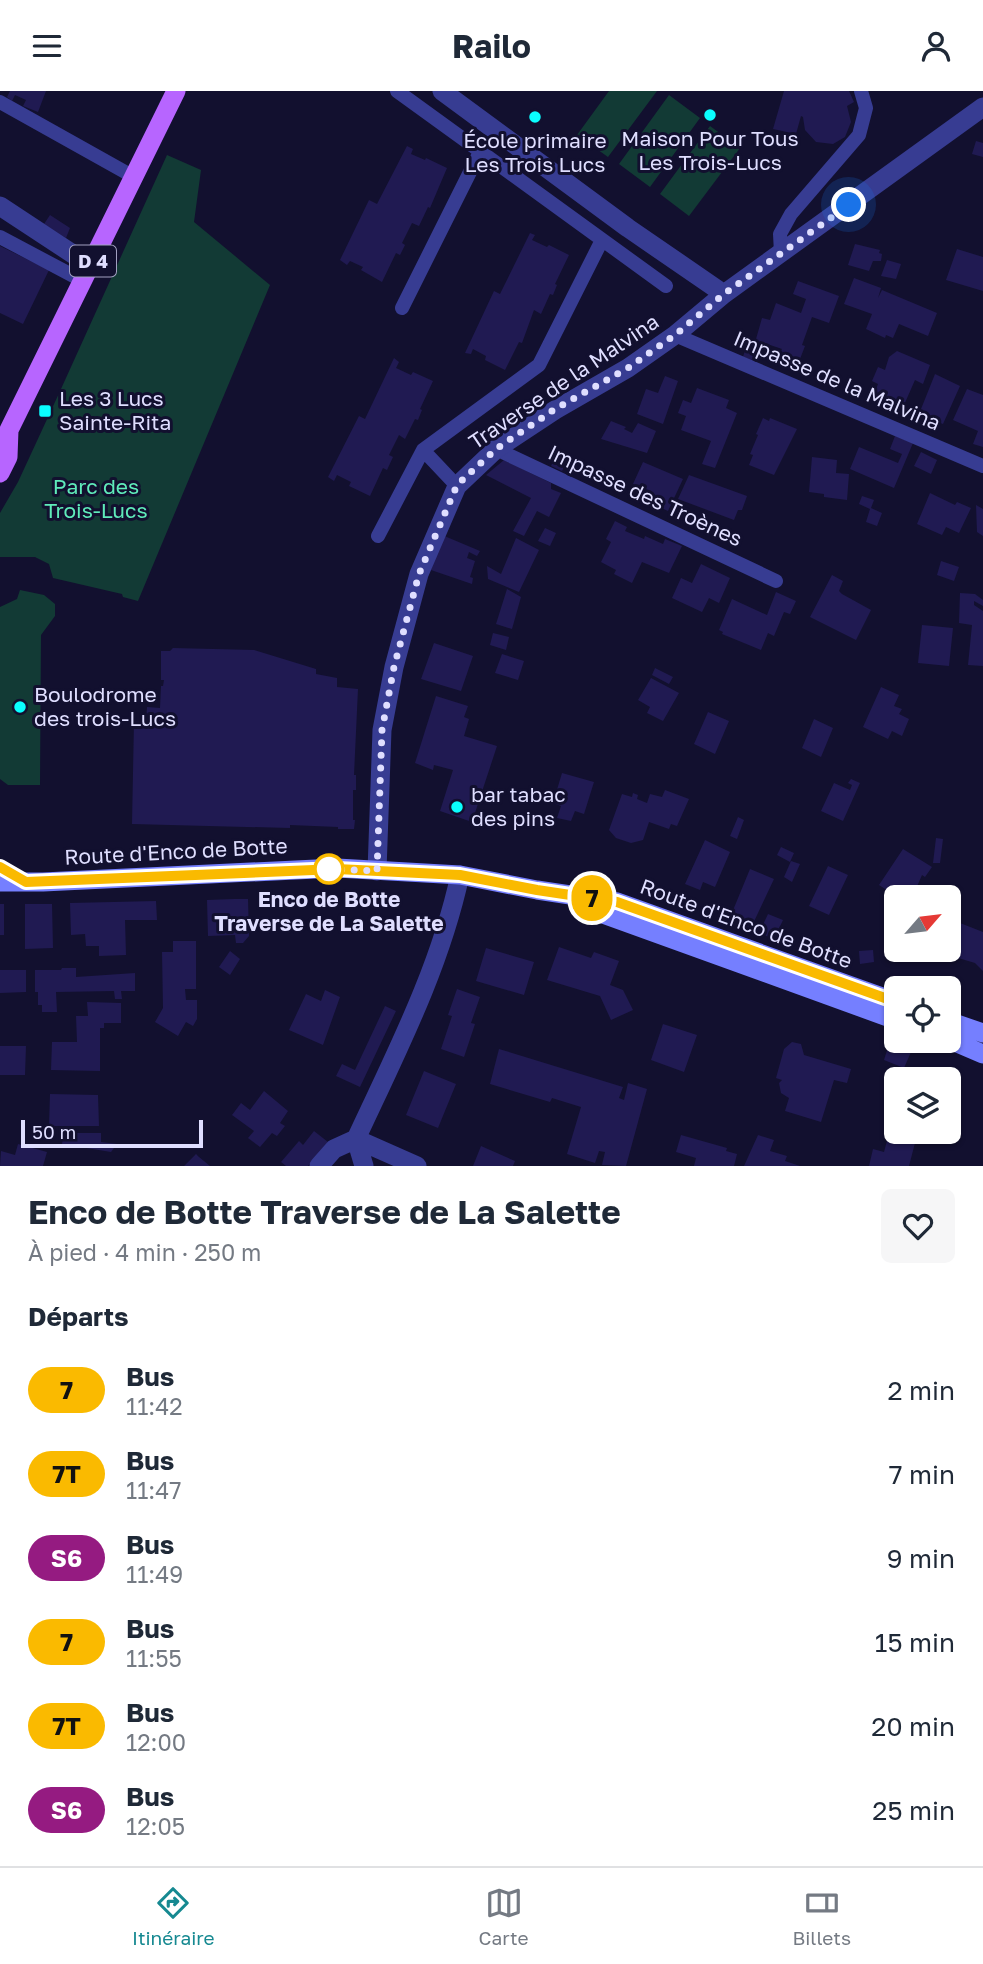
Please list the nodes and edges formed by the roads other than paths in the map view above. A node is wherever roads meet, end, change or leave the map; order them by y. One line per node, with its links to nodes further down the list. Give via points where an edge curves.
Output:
1 (176, 91): 8 (main road, D 4)
2 (397, 91): 7 (lane)
3 (442, 91): 15 (street)
4 (863, 92): 12 (lane, via 866,108 859,135 791,214 780,234)
5 (0, 102): 8 (lane)
6 (983, 107): 12 (street, Traverse de la Malvina)
7 (480, 152): 11 (lane); 16 (lane)
8 (134, 177): 13 (main road, D 4)
9 (0, 206): 13 (street)
10 (0, 237): 13 (lane)
11 (602, 240): 14 (lane); 20 (lane, via 539,365)
12 (781, 253): 15 (street, Traverse de la Malvina)
13 (87, 274): 18 (main road, D 4)
14 (666, 286)
15 (724, 294): 17 (street, Traverse de la Malvina)
16 (402, 308)
17 (675, 335): 19 (street, Traverse de la Malvina); 21 (lane, Impasse de la Malvina)
18 (4, 434): 22 (main road, via 8,457)
19 (496, 449): 23 (street, Traverse de la Malvina); 25 (lane, Impasse des Troènes)
20 (423, 450): 23 (lane); 24 (lane)
21 (983, 466)
22 (0, 473)
23 (457, 485): 27 (street, Traverse de la Malvina, via 419,574 394,667 382,730)
24 (378, 536)
25 (776, 581)
26 (0, 867): 30 (main road)
27 (377, 871): 28 (main road, Route d'Enco de Botte); 30 (main road, Route d'Enco de Botte, via 270,870)
28 (460, 875): 31 (main road, Route d'Enco de Botte); 38 (street, via 422,996)
29 (0, 882): 30 (main road, Route d'Enco de Botte)
30 (26, 882)
31 (537, 890): 32 (main road, Route d'Enco de Botte, via 617,902); 33 (main road, Route d'Enco de Botte)
32 (884, 998)
33 (884, 1016)
34 (961, 1025): 35 (main road)
35 (983, 1033)
36 (961, 1044): 37 (main road)
37 (983, 1053)
38 (356, 1139): 39 (street, via 334,1149); 40 (street); 41 (street)
39 (318, 1166)
40 (365, 1166)
41 (417, 1166)

